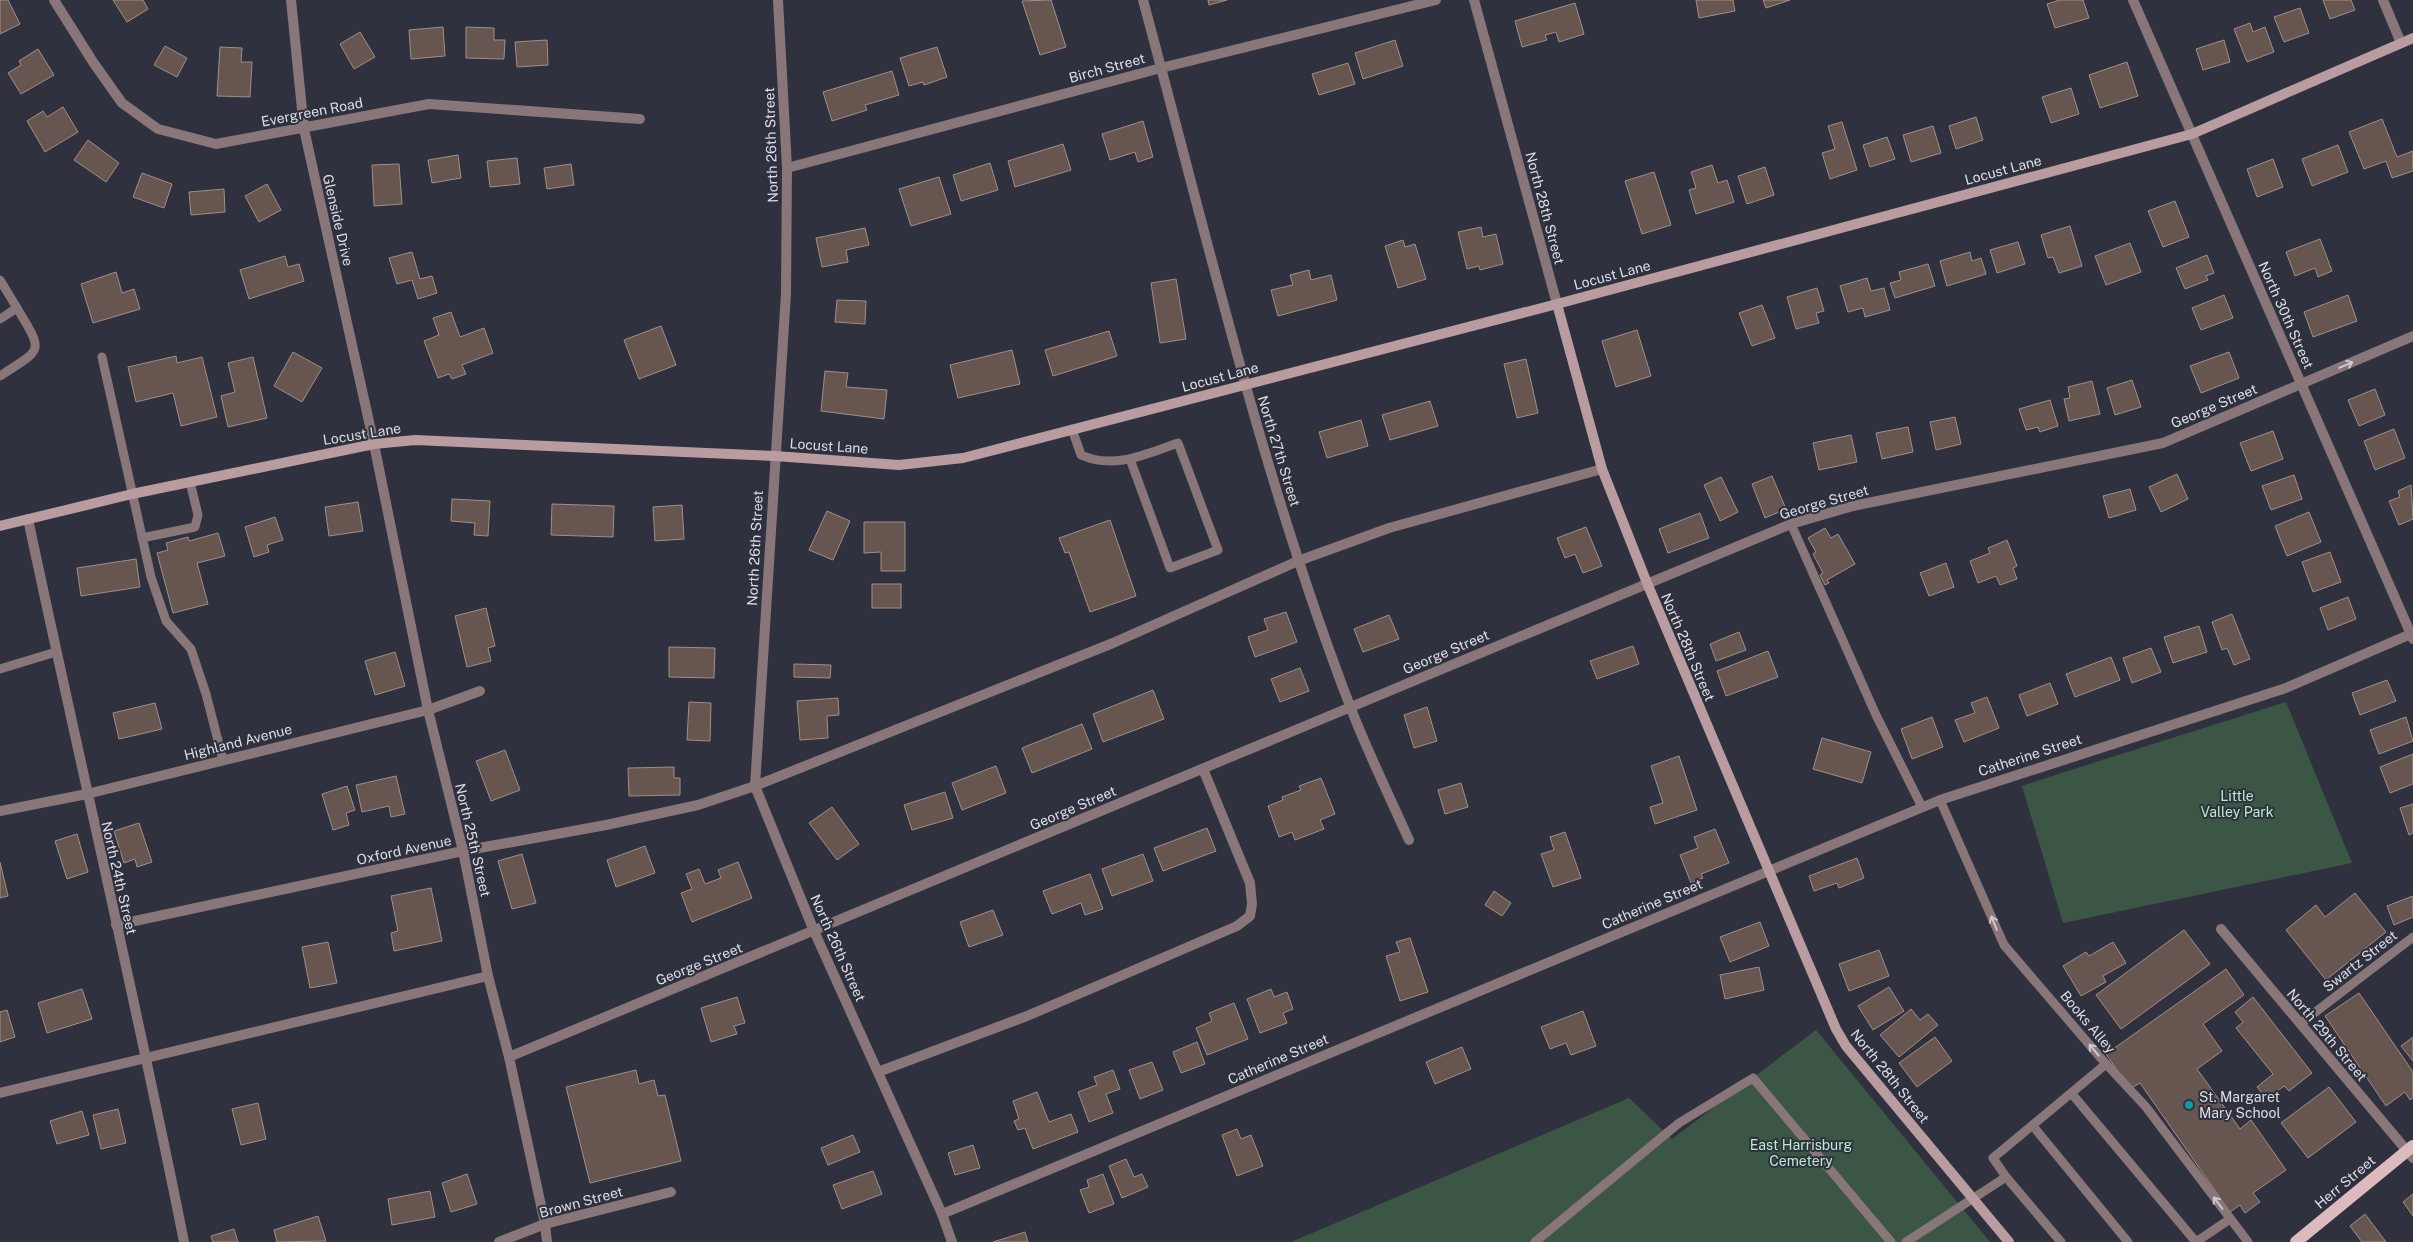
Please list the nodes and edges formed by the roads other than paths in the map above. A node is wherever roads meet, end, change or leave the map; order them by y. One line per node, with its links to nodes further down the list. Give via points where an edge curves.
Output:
1 (54, 0): 13 (street, Evergreen Road, via 122,103 158,129 216,144)
2 (290, 0): 13 (street, Glenside Drive)
3 (778, 0): 15 (street, North 26th Street)
4 (1143, 0): 11 (street, North 27th Street)
5 (1436, 0): 11 (street, Birch Street)
6 (1474, 0): 17 (street, North 28th Street)
7 (2133, 0): 14 (street, North 30th Street)
8 (2383, 0): 10 (street)
9 (2413, 38): 10 (street, Locust Lane)
10 (2401, 43): 14 (street, Locust Lane)
11 (1161, 68): 15 (street, Birch Street); 23 (street, North 27th Street)
12 (640, 119): 13 (street, Evergreen Road, via 429,104)
13 (304, 129): 26 (street, Glenside Drive)
14 (2192, 134): 17 (street, Locust Lane); 24 (street, North 30th Street)
15 (787, 168): 27 (street, North 26th Street, via 786,293)
16 (0, 280): 18 (lane)
17 (1557, 304): 23 (street, Locust Lane); 29 (street, North 28th Street)
18 (18, 308): 19 (lane); 22 (lane, via 37,340 36,349)
19 (0, 319)
20 (2413, 336): 24 (street, George Street, one-way to 20)
21 (102, 357): 31 (lane)
22 (0, 376)
23 (1244, 384): 25 (street, Locust Lane); 36 (street, North 27th Street)
24 (2301, 384): 33 (street, George Street, via 2163,443 1853,506); 38 (street, North 30th Street)
25 (1072, 429): 27 (street, Locust Lane, via 963,458 899,465); 28 (lane, via 1080,455 1093,461)
26 (374, 444): 27 (street, Locust Lane, via 415,440); 30 (street, Locust Lane); 43 (street, North 25th Street)
27 (775, 456): 46 (street, North 26th Street)
28 (1130, 459): 28 (lane, via 1178,443 1218,550 1170,568)
29 (1602, 470): 36 (street, via 1388,528); 37 (street, North 28th Street)
30 (190, 482): 31 (street, Locust Lane); 35 (lane, via 198,515 195,527)
31 (132, 494): 32 (street, Locust Lane); 35 (lane)
32 (28, 519): 34 (street, Locust Lane); 39 (street, North 24th Street)
33 (1791, 524): 37 (street, George Street); 49 (lane, via 1876,715)
34 (0, 526)
35 (142, 538): 44 (lane, via 166,621 191,649)
36 (1298, 560): 42 (street, North 27th Street); 46 (street, via 1113,643)
37 (1646, 583): 42 (street, George Street); 53 (street, North 28th Street)
38 (2412, 636): 48 (street, Catherine Street, via 2286,688)
39 (56, 652): 40 (lane); 47 (street, North 24th Street)
40 (0, 669)
41 (480, 691): 43 (street, Highland Avenue)
42 (1350, 708): 45 (street, George Street); 51 (street, North 27th Street)
43 (428, 710): 44 (street, Highland Avenue); 52 (street, North 25th Street)
44 (224, 760): 47 (street, Highland Avenue)
45 (1203, 769): 56 (street, George Street); 63 (street, via 1250,883 1250,916 1237,926 1026,1016)
46 (755, 786): 52 (street, Oxford Avenue, via 698,805); 56 (street, North 26th Street)
47 (86, 794): 50 (street, Highland Avenue); 54 (street, North 24th Street)
48 (1940, 800): 49 (street, Catherine Street); 62 (lane, Books Alley, one-way to 48, via 2004,944)
49 (1922, 807): 53 (street, Catherine Street)
50 (0, 811)
51 (1409, 840)
52 (464, 851): 54 (street, Oxford Avenue); 58 (street, North 25th Street)
53 (1768, 871): 70 (street, North 28th Street, via 1840,1038); 71 (street, Catherine Street)
54 (116, 925): 60 (street, North 24th Street)
55 (2221, 930): 59 (street, North 29th Street)
56 (814, 931): 61 (street, George Street); 63 (street, North 26th Street)
57 (2413, 937): 59 (lane, Swartz Street)
58 (488, 976): 60 (street); 61 (street, North 25th Street)
59 (2300, 1024): 67 (street, North 29th Street)
60 (147, 1057): 64 (street); 74 (street, North 24th Street)
61 (510, 1057): 73 (street, North 25th Street)
62 (2106, 1064): 65 (lane); 72 (lane, Books Alley, one-way to 62, via 2146,1107)
63 (878, 1072): 71 (street, North 26th Street)
64 (0, 1093)
65 (2072, 1094): 66 (lane); 84 (lane)
66 (2034, 1126): 68 (lane, via 1993,1158); 83 (lane)
67 (2411, 1152): 86 (main road, Herr Street)
68 (2006, 1177): 70 (lane); 82 (lane)
69 (671, 1192): 73 (street, Brown Street)
70 (1971, 1198): 80 (lane); 81 (street, North 28th Street)
71 (942, 1214): 77 (street)
72 (2230, 1219): 84 (lane); 85 (lane, Books Alley)
73 (545, 1224): 75 (street, Brown Street); 76 (street, North 25th Street)
74 (184, 1242)
75 (498, 1242)
76 (547, 1242)
77 (952, 1242)
78 (1535, 1242): 79 (lane, via 1679,1123 1753,1078)
79 (1891, 1242)
80 (1906, 1242)
81 (2009, 1242)
82 (2061, 1242)
83 (2128, 1242)
84 (2196, 1242)
85 (2248, 1242)
86 (2296, 1242)

